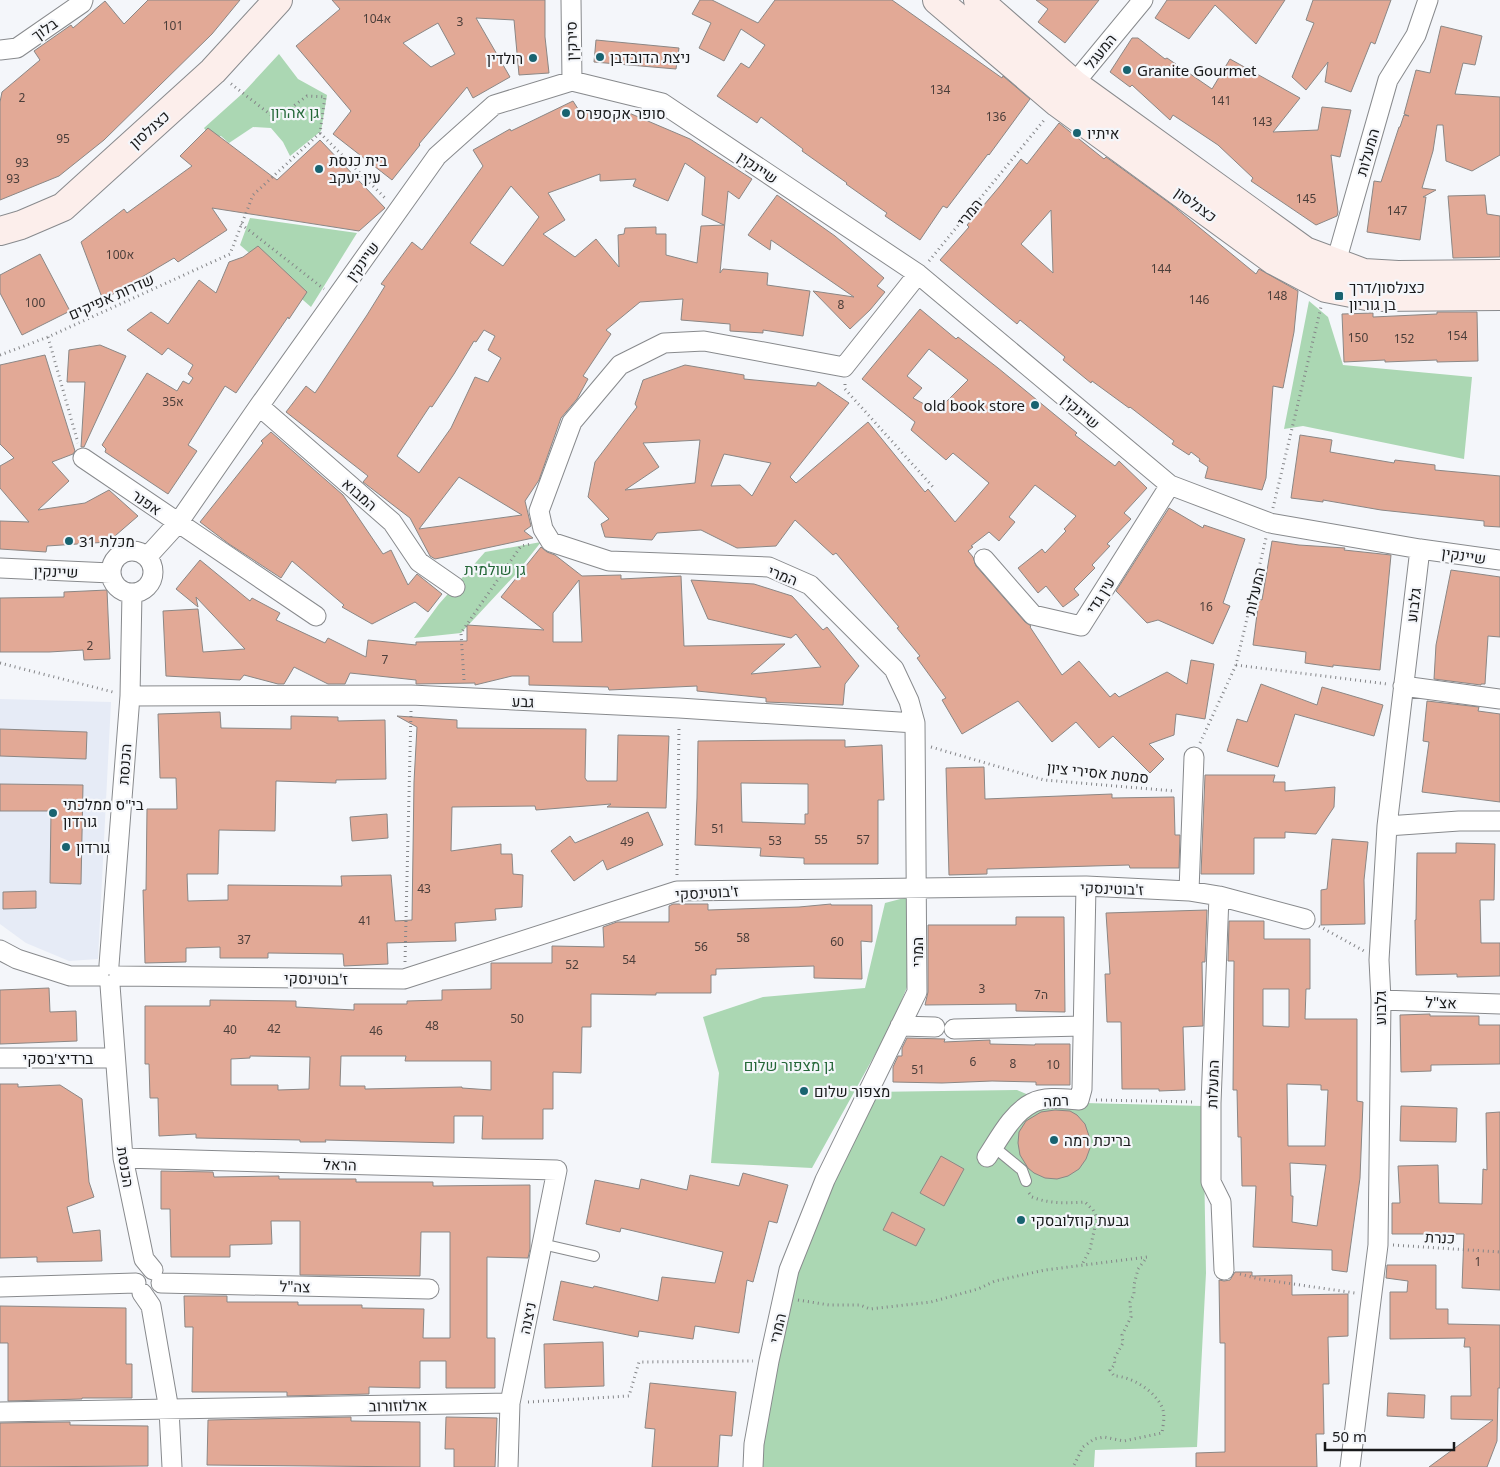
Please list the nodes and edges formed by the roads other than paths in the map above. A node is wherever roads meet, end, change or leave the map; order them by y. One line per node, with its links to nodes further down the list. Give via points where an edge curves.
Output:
1 (83, 0): 8 (street, בלוך, via 17,48)
2 (278, 0): 11 (street, כצנלסון, via 213,70 63,207)
3 (571, 0): 9 (street, סירקין)
4 (937, 0): 10 (street, כצנלסון)
5 (978, 0): 10 (street, כצנלסון)
6 (1143, 0): 10 (street, המעגל)
7 (1428, 0): 12 (street, המעלות, via 1416,35 1388,80)
8 (0, 50)
9 (572, 81): 13 (street, שיינקין, via 662,103); 17 (street, שיינקין, via 494,105 437,156)
10 (1066, 93): 12 (street, כצנלסון, via 1304,251); 16 (street, כצנלסון, via 1273,260 1326,288)
11 (0, 231)
12 (1336, 262): 14 (street, כצנלסון, via 1364,273 1390,275); 16 (street)
13 (918, 274): 19 (street, שיינקין); 33 (street, המרי, via 844,366 704,341 664,342 620,365 572,422 539,512 543,529 551,542 609,561 769,567 810,585 894,669)
14 (1500, 274)
15 (1500, 296): 16 (street, כצנלסון)
16 (1372, 297)
17 (259, 406): 20 (street, שיינקין); 27 (street, המבוא, via 392,522 419,562)
18 (83, 458): 20 (street, אפנר)
19 (1170, 485): 21 (street, שיינקין, via 1270,523); 23 (street, עין גדי, via 1081,626 1033,615)
20 (178, 524): 22 (street, שיינקין); 29 (street, אפנר)
21 (1420, 549): 24 (street, שיינקין); 30 (street, גלבוע)
22 (147, 558): 26 (street, via 134,551 127,552 116,558); 28 (street, via 153,574 150,581 139,592)
23 (984, 559)
24 (1500, 560)
25 (0, 568): 26 (street, שיינקין)
26 (111, 573): 28 (street, via 121,590)
27 (455, 587)
28 (132, 592): 31 (street, הכנסת)
29 (316, 616)
30 (1403, 686): 32 (street); 36 (street, גלבוע)
31 (130, 696): 33 (street, גבע, via 411,695); 43 (street, הכנסת)
32 (1500, 699)
33 (915, 723): 38 (street, המרי)
34 (1194, 757): 39 (street)
35 (1500, 821): 36 (street, via 1458,820)
36 (1387, 826): 44 (street, גלבוע, via 1379,960)
37 (1086, 886): 38 (street, ז'בוטינסקי); 39 (street, ז'בוטינסקי); 48 (street, רמה)
38 (916, 888): 43 (street, ז'בוטינסקי, via 677,891 404,979); 46 (street, המרי, via 917,992)
39 (1189, 891): 40 (street, ז'בוטינסקי)
40 (1219, 896): 41 (street, ז'בוטינסקי); 58 (street, המעלות, via 1211,1182 1221,1202)
41 (1305, 919)
42 (0, 950): 43 (street, ז'בוטינסקי, via 17,959 70,976)
43 (109, 976): 51 (street, הכנסת)
44 (1381, 1000): 45 (street, אצ"ל); 68 (street, גלבוע, via 1378,1244)
45 (1500, 1004)
46 (900, 1026): 47 (street); 67 (street, המרי, via 825,1180 789,1270 754,1444)
47 (935, 1026)
48 (1083, 1026): 49 (street); 52 (street, רמה, via 1079,1100 1033,1102 1016,1115)
49 (954, 1029)
50 (0, 1058): 51 (street, ברדיצ'בסקי)
51 (115, 1058): 53 (street, הכנסת)
52 (990, 1152): 55 (lane, via 1022,1170)
53 (123, 1158): 54 (street, הראל); 59 (street, הכנסת)
54 (557, 1170): 56 (street, ניצנה)
55 (1026, 1181)
56 (542, 1244): 57 (lane); 62 (street, ניצנה)
57 (594, 1256)
58 (1224, 1270)
59 (148, 1283): 60 (street, צה"ל); 61 (street, צה"ל); 63 (street, הכנסת)
60 (0, 1287)
61 (429, 1289)
62 (510, 1403): 63 (street, ארלוזורוב); 66 (street, ניצנה)
63 (169, 1410): 64 (street, ארלוזורוב); 65 (street, הכנסת)
64 (0, 1412)
65 (172, 1467)
66 (508, 1467)
67 (754, 1467)
68 (1350, 1467)

